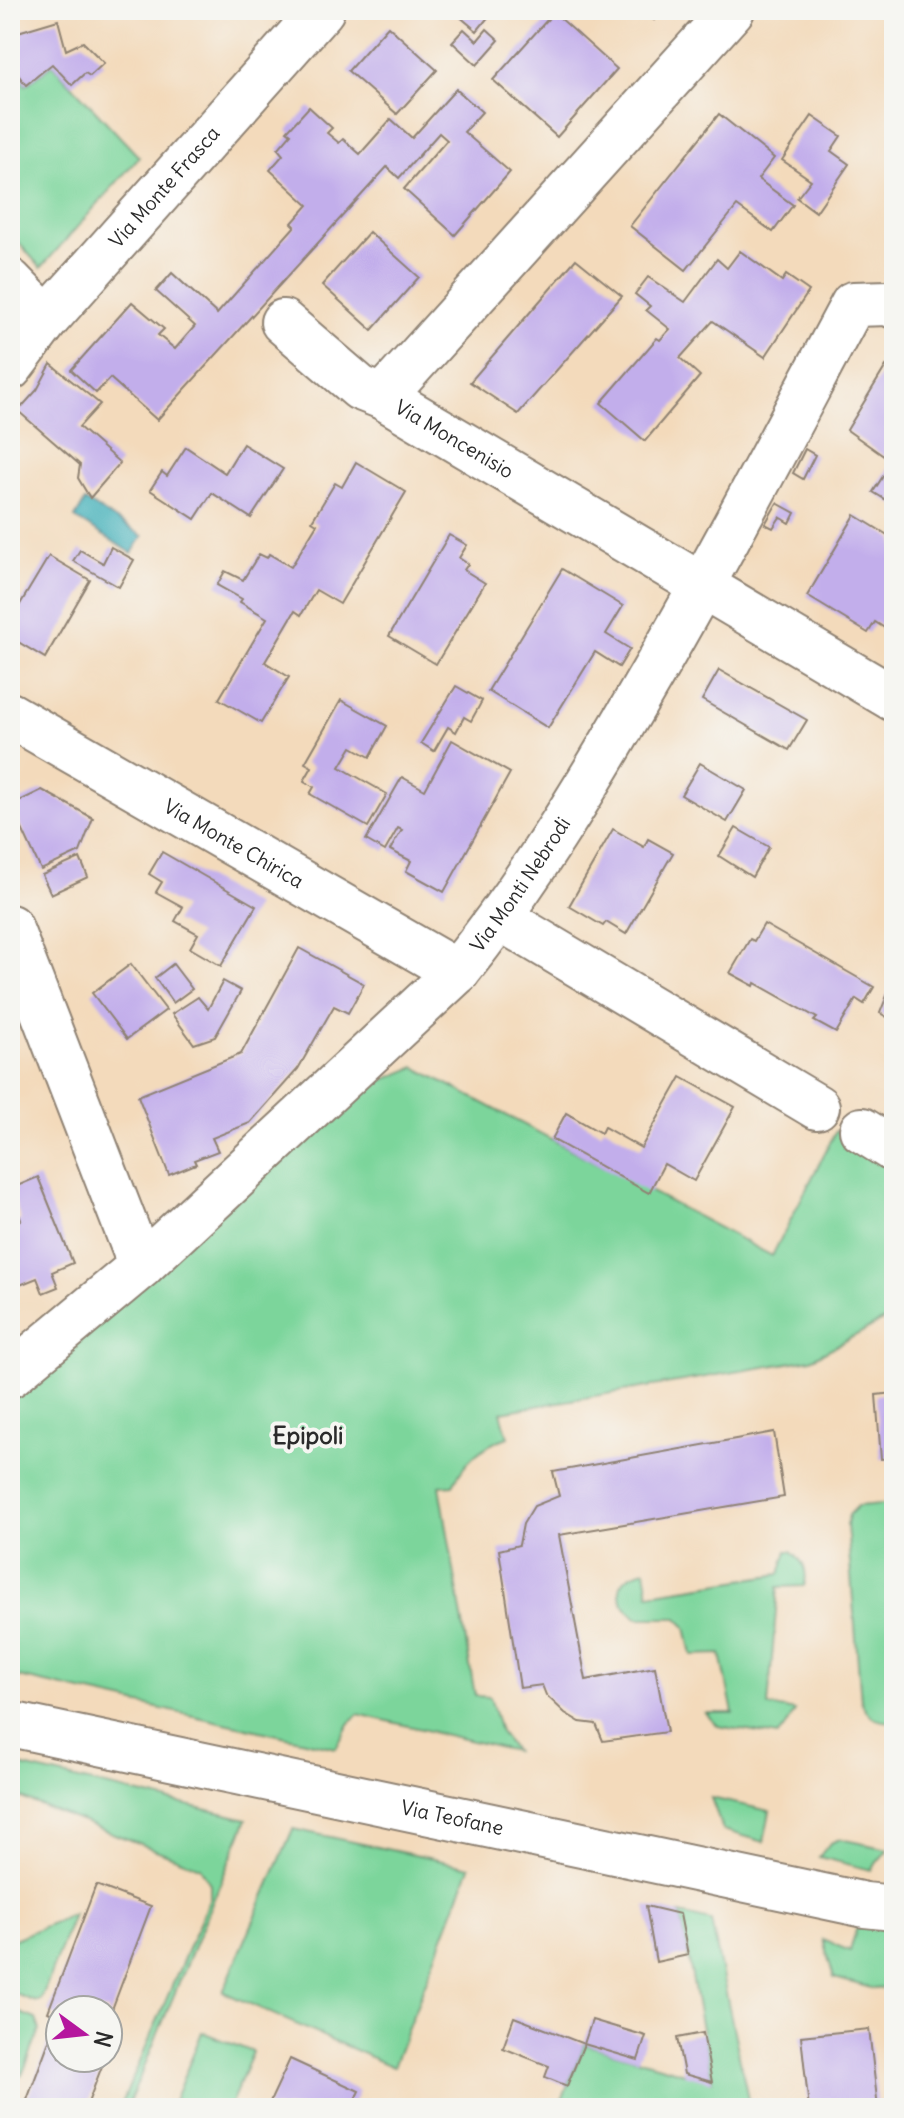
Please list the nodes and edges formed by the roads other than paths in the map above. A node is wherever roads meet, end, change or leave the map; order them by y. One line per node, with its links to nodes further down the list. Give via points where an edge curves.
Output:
1 (322, 10): 5 (street, Via Monte Frasca)
2 (732, 10): 8 (street, Via Moncenisio)
3 (10, 281): 5 (street)
4 (894, 306): 9 (street, Via Monti Nebrodi, via 853,304)
5 (47, 319): 7 (street, Via Monte Frasca)
6 (283, 322): 8 (street, via 360,388)
7 (10, 368)
8 (383, 397): 9 (street, Via Moncenisio)
9 (703, 585): 10 (street, Via Moncenisio); 12 (street, Via Monti Nebrodi, via 592,776)
10 (894, 699)
11 (10, 715): 14 (street, Via Monte Chirica)
12 (500, 918): 14 (street, Via Monti Nebrodi); 15 (street)
13 (10, 927): 16 (street)
14 (457, 972): 16 (street, Via Monti Nebrodi)
15 (817, 1107)
16 (141, 1266): 17 (street, Via Monti Nebrodi)
17 (10, 1375)
18 (10, 1724): 19 (street, Via Teofane)
19 (894, 1908)

